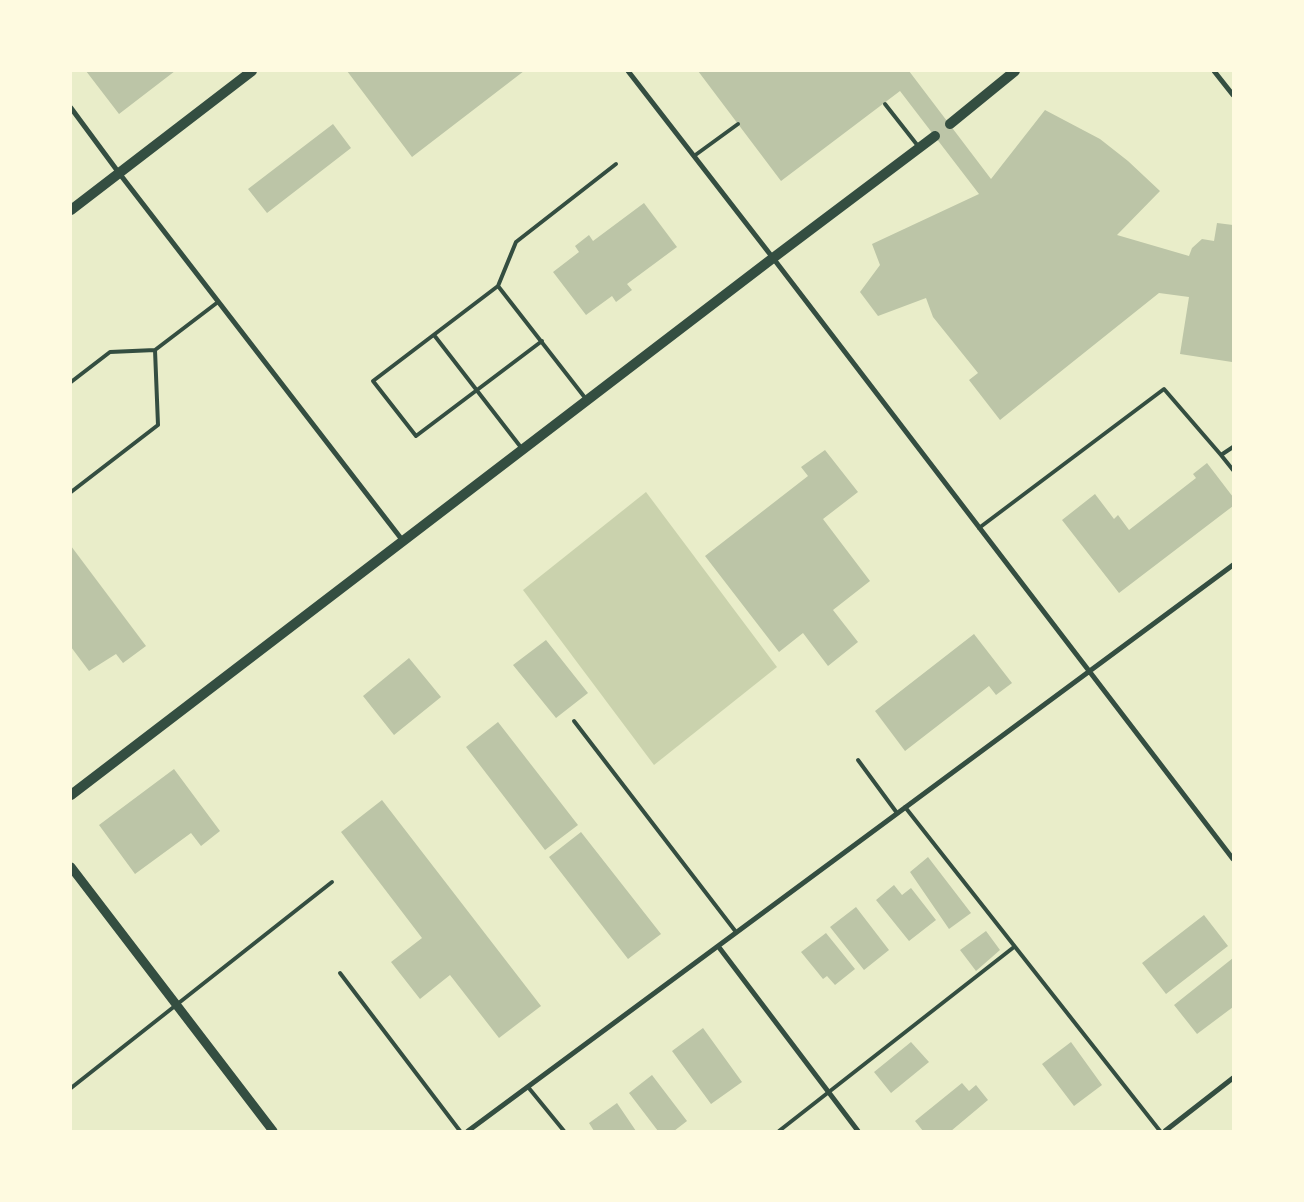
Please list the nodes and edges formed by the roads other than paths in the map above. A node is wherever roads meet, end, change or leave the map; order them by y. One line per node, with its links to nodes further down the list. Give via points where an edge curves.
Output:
1 (252, 71): 14 (main road)
2 (628, 71): 12 (street)
3 (1015, 71): 9 (main road)
4 (1214, 71): 5 (street)
5 (1233, 95)
6 (885, 104): 11 (lane)
7 (71, 108): 14 (street)
8 (738, 124): 12 (lane)
9 (950, 124)
10 (935, 136): 11 (main road)
11 (920, 148): 16 (main road)
12 (694, 156): 16 (street)
13 (616, 164): 17 (lane, via 516,242)
14 (119, 173): 15 (main road); 18 (street)
15 (71, 210)
16 (773, 258): 24 (main road); 30 (street)
17 (498, 286): 19 (lane); 20 (lane)
18 (218, 302): 21 (lane); 31 (street)
19 (434, 335): 23 (lane); 23 (lane, via 374,381 416,436)
20 (542, 341): 23 (lane); 24 (lane)
21 (155, 350): 22 (lane, via 110,352); 29 (lane, via 158,424)
22 (71, 382)
23 (476, 389): 26 (lane)
24 (587, 401): 26 (main road)
25 (1233, 447): 27 (lane)
26 (523, 450): 31 (main road)
27 (1221, 455): 28 (lane); 30 (lane, via 1164,389)
28 (1233, 470)
29 (71, 492)
30 (979, 528): 33 (street)
31 (403, 541): 36 (main road)
32 (1233, 564): 33 (street)
33 (1089, 671): 37 (street); 39 (street)
34 (574, 721): 42 (lane)
35 (858, 760): 38 (lane)
36 (71, 795)
37 (905, 807): 38 (street); 44 (lane)
38 (897, 813): 42 (street)
39 (1233, 859)
40 (71, 867): 46 (street)
41 (332, 882): 46 (lane)
42 (736, 932): 43 (street)
43 (718, 946): 48 (street); 50 (street)
44 (1014, 947): 50 (lane); 57 (lane)
45 (340, 974): 52 (lane)
46 (177, 1004): 49 (lane); 51 (street)
47 (1233, 1078): 58 (street)
48 (528, 1087): 53 (street); 54 (lane)
49 (71, 1088)
50 (828, 1092): 55 (lane); 56 (street)
51 (273, 1131)
52 (460, 1131)
53 (468, 1131)
54 (564, 1131)
55 (779, 1131)
56 (858, 1131)
57 (1160, 1131)
58 (1165, 1131)

